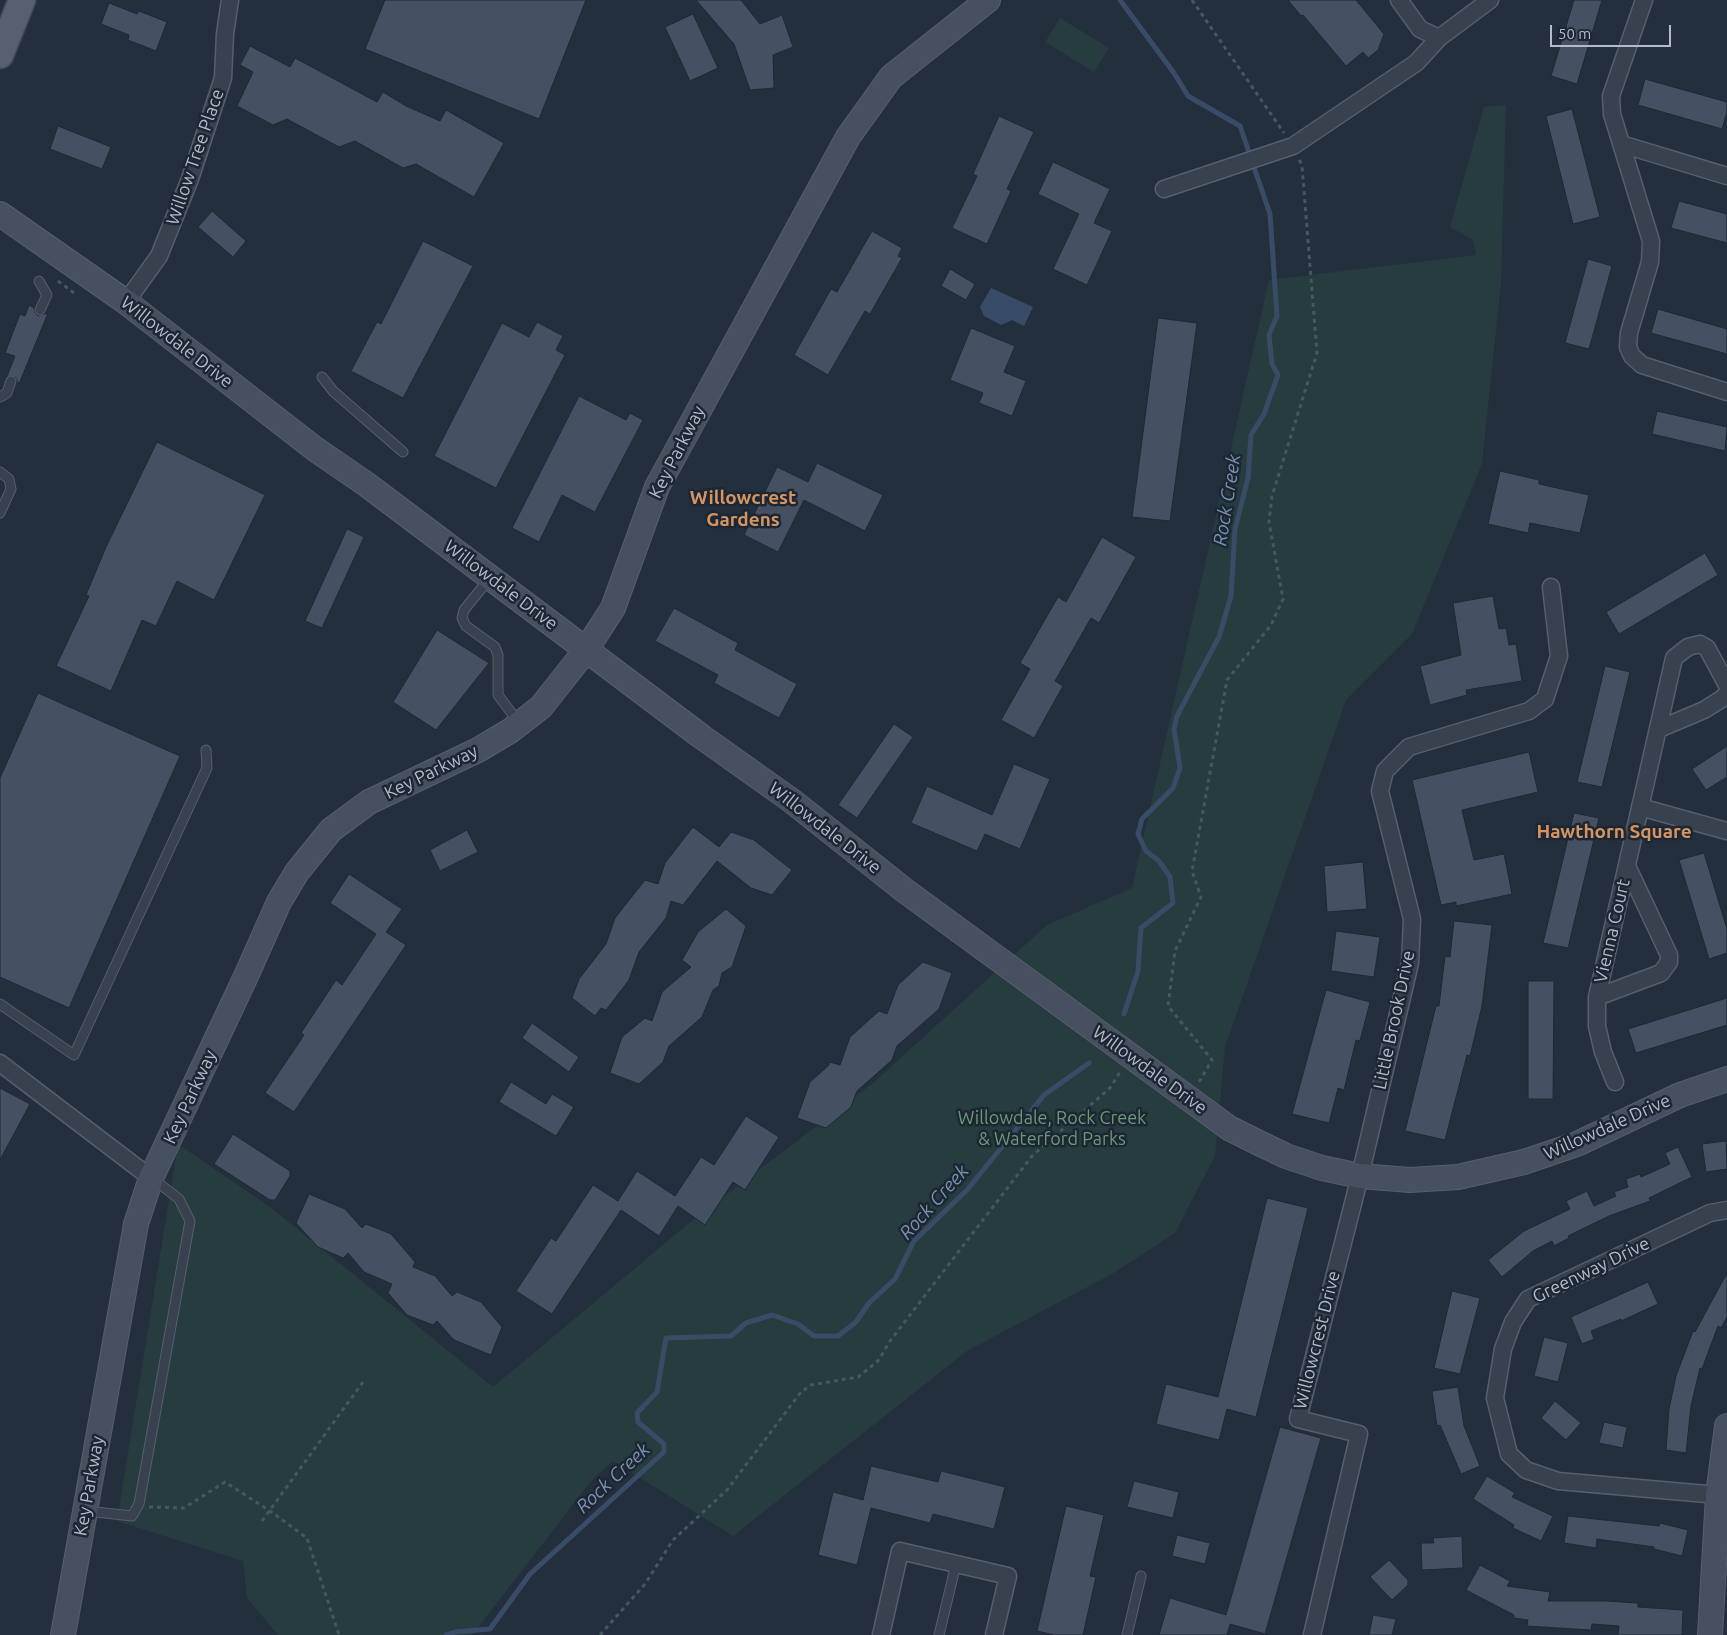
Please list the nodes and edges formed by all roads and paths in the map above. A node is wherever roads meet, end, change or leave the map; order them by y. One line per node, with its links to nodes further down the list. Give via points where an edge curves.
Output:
1 (22, 0): 9 (main road)
2 (230, 0): 19 (street, Willow Tree Place, via 224,34 223,78 190,180 159,256)
3 (988, 0): 30 (street, Key Parkway, via 891,77 848,137 657,487 613,608)
4 (1192, 0): 10 (path)
5 (1399, 0): 8 (street, via 1420,29)
6 (1490, 0): 8 (street)
7 (1644, 0): 11 (street, via 1611,96 1612,114)
8 (1439, 38): 14 (street, via 1416,63 1293,146)
9 (0, 56)
10 (1288, 140)
11 (1621, 144): 13 (street); 23 (street, via 1651,241 1650,262 1629,333 1628,347 1642,365)
12 (1296, 154): 45 (path, via 1302,166 1316,352 1272,496 1269,522 1283,599 1271,626 1227,680 1192,871 1201,897 1175,951 1168,1006 1212,1060)
13 (1727, 176)
14 (1164, 189)
15 (0, 214): 19 (street, Willowdale Drive)
16 (39, 281): 20 (lane, via 47,295)
17 (58, 281): 18 (path)
18 (74, 293)
19 (126, 302): 28 (street, Willowdale Drive, via 315,449)
20 (40, 310)
21 (322, 377): 25 (lane, via 332,391)
22 (11, 382): 24 (lane, via 7,393)
23 (1727, 392)
24 (0, 397)
25 (403, 452)
26 (0, 472): 27 (lane, via 9,479 11,489)
27 (0, 512)
28 (490, 576): 30 (street, Willowdale Drive); 33 (lane, via 464,610 462,618 466,626 495,647 498,695)
29 (1551, 587): 46 (street, Little Brook Drive, via 1559,656 1544,699 1529,711 1410,747 1385,771 1380,791 1412,919 1410,963)
30 (586, 650): 33 (street, Key Parkway, via 541,708); 41 (street, Willowdale Drive, via 792,801 912,896)
31 (1727, 685): 34 (street, Vienna Court, via 1707,648 1700,644 1688,647 1674,658)
32 (1727, 692): 34 (street, via 1704,710)
33 (520, 724): 47 (street, Key Parkway, via 478,750 369,802 331,830 315,847 279,902)
34 (1659, 729): 36 (street, Vienna Court)
35 (206, 750): 40 (lane, via 207,768 74,1055)
36 (1640, 806): 37 (street); 38 (street, Vienna Court)
37 (1727, 831)
38 (1627, 866): 39 (street, Vienna Court); 39 (street, Vienna Court, via 1669,955 1669,962 1660,973)
39 (1597, 997): 44 (street, Vienna Court, via 1597,1026)
40 (0, 1004)
41 (1131, 1055): 45 (street, Willowdale Drive); 60 (path, via 1110,1088 1032,1156 878,1361 858,1377 811,1385 801,1392 727,1490 673,1540 645,1584)
42 (0, 1063): 47 (street)
43 (1727, 1079): 46 (street, Willowdale Drive, via 1680,1095 1577,1144 1524,1162 1458,1177 1410,1180)
44 (1615, 1082)
45 (1189, 1098): 46 (street, Willowdale Drive, via 1229,1128 1279,1153 1322,1168)
46 (1360, 1176): 65 (street, Willowcrest Drive, via 1298,1419 1359,1434)
47 (151, 1178): 53 (street, Key Parkway, via 136,1224); 53 (lane, via 179,1199 190,1222 139,1504 132,1516)
48 (1727, 1210): 51 (street, Greenway Drive, via 1710,1213 1528,1299 1513,1322 1503,1348 1495,1398 1509,1454 1526,1470 1558,1481)
49 (363, 1382): 54 (path)
50 (1727, 1426): 51 (street)
51 (1718, 1495): 66 (street)
52 (146, 1507): 54 (path, via 184,1508 225,1482)
53 (84, 1510): 58 (street, Key Parkway)
54 (270, 1511): 55 (path); 59 (path, via 307,1538)
55 (262, 1521)
56 (956, 1564): 61 (street, via 900,1551); 62 (lane); 63 (street, via 1008,1576)
57 (1141, 1576): 64 (lane)
58 (63, 1635)
59 (339, 1635)
60 (600, 1635)
61 (881, 1635)
62 (939, 1635)
63 (994, 1635)
64 (1128, 1635)
65 (1312, 1635)
66 (1710, 1635)

